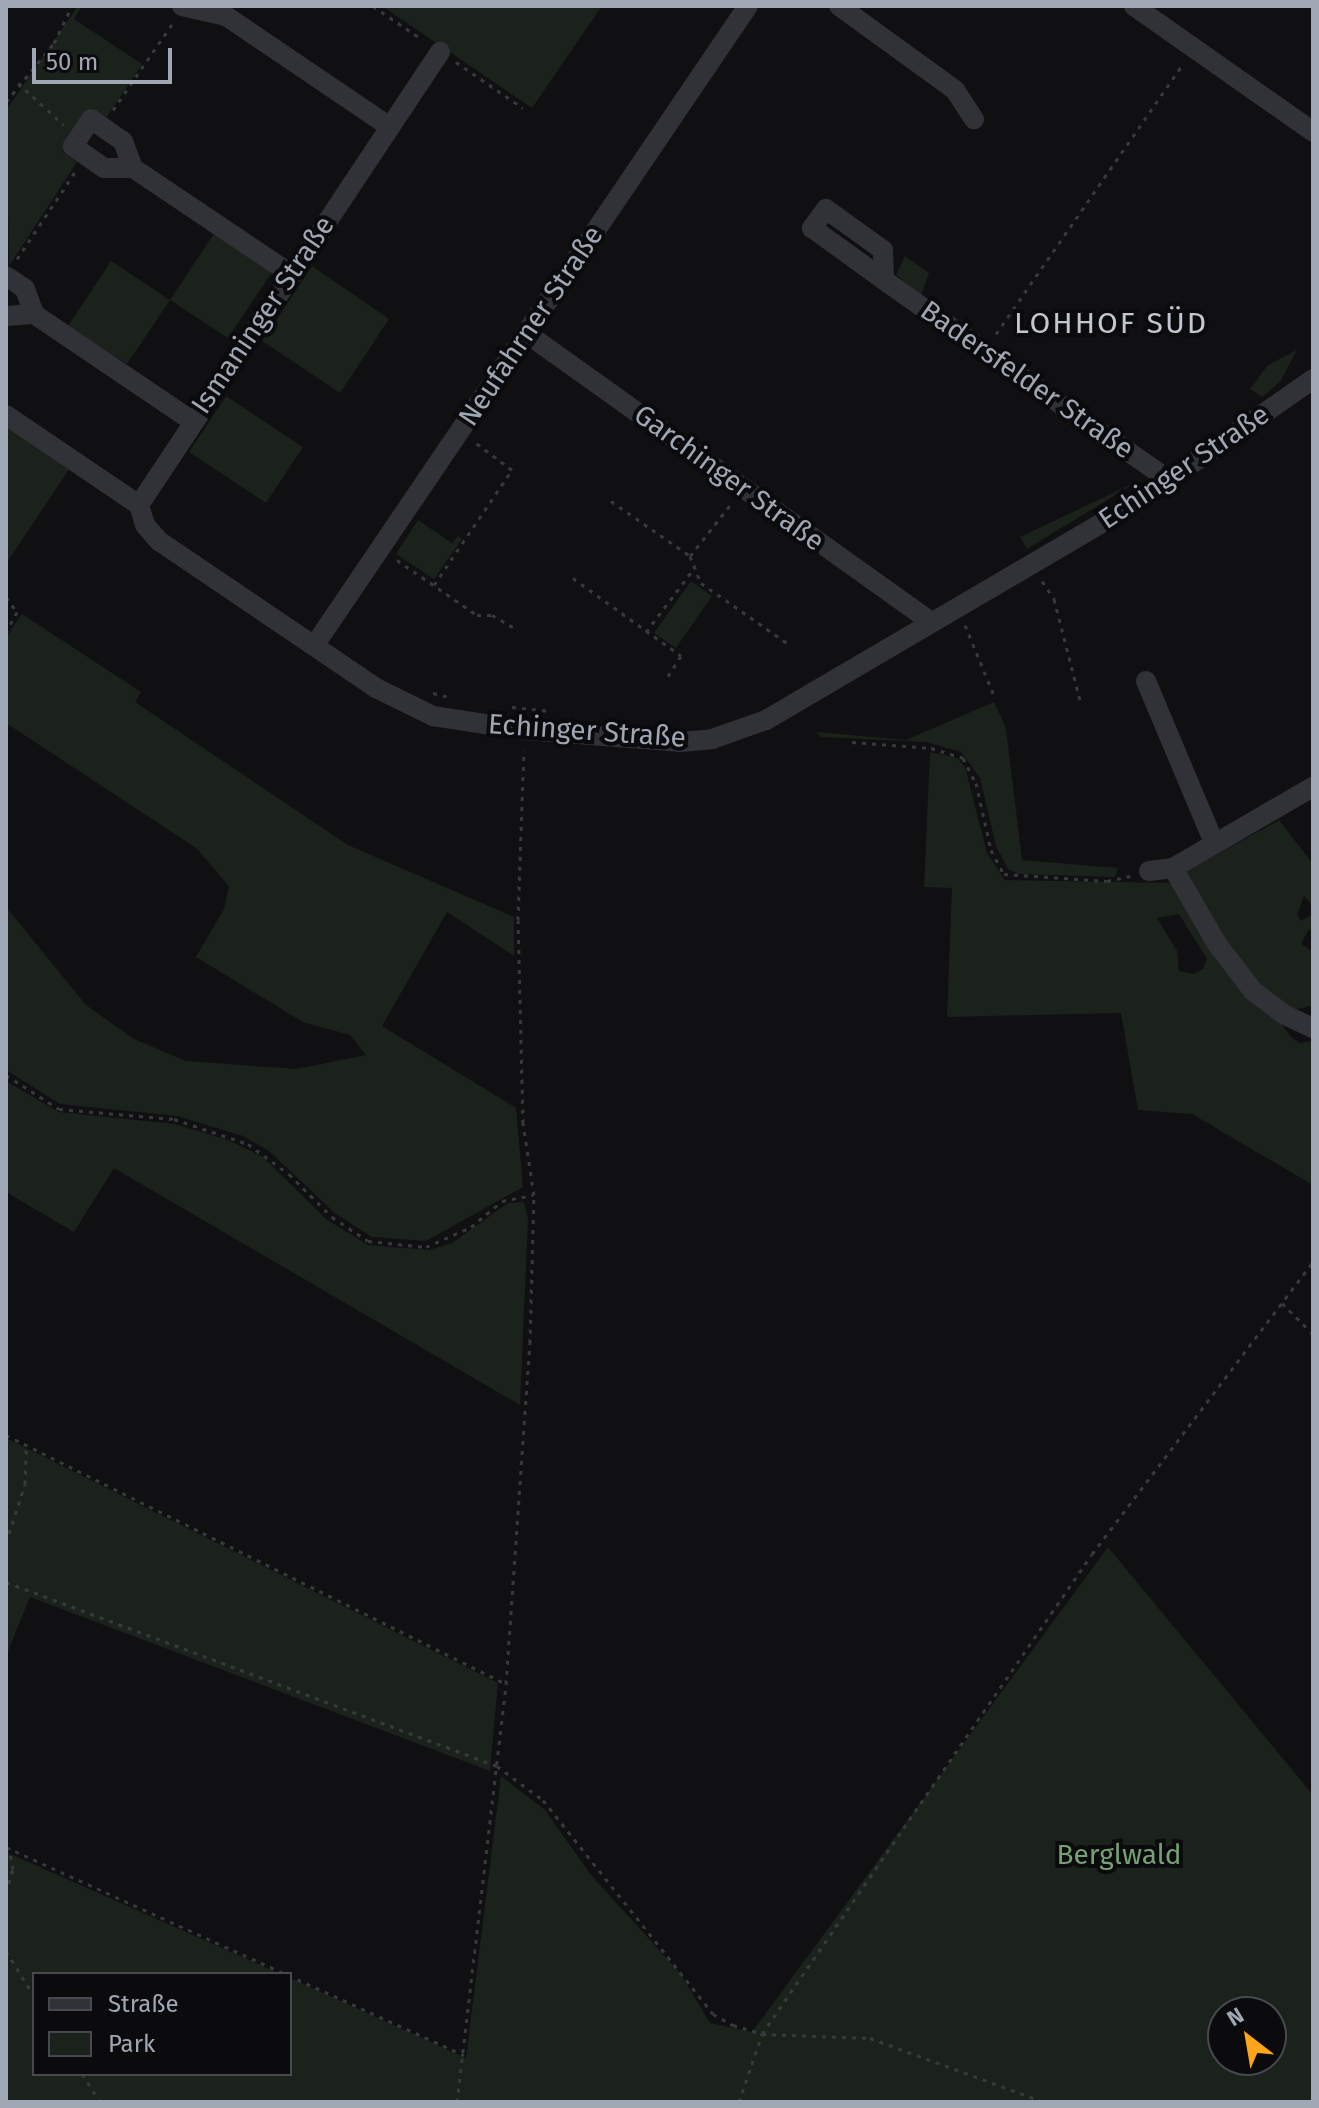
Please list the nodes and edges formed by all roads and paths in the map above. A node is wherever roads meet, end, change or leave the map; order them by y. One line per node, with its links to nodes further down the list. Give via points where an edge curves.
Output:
1 (72, 6): 9 (path, via 54,43)
2 (183, 6): 6 (street); 12 (path)
3 (748, 6): 23 (street, Neufahrner Straße)
4 (839, 6): 11 (street, via 955,90)
5 (1134, 6): 7 (street)
6 (223, 11): 13 (street)
7 (1194, 49): 14 (street); 24 (path)
8 (440, 52): 13 (street, Ismaninger Straße)
9 (18, 83): 10 (path); 15 (path)
10 (6, 102)
11 (974, 119)
12 (102, 126): 15 (street, via 91,119); 17 (street, via 123,141)
13 (390, 127): 19 (street, Ismaninger Straße)
14 (1313, 132)
15 (82, 134): 16 (street, via 73,146)
16 (86, 155): 17 (street, via 104,168); 18 (path)
17 (133, 168): 19 (street)
18 (10, 270): 21 (street, via 25,289)
19 (291, 274): 27 (street, Ismaninger Straße)
20 (884, 280): 24 (street, Badersfelder Straße)
21 (34, 314): 22 (street); 27 (street)
22 (6, 316)
23 (526, 333): 28 (street, Neufahrner Straße); 30 (street, Garchinger Straße)
24 (985, 351): 29 (street, Badersfelder Straße)
25 (1313, 379): 29 (street, Echinger Straße)
26 (6, 415): 32 (street, Echinger Straße)
27 (192, 421): 32 (street, Ismaninger Straße)
28 (460, 431): 34 (path, via 512,470); 35 (street, Neufahrner Straße)
29 (1166, 483): 37 (street, Echinger Straße)
30 (743, 488): 36 (path); 43 (street, Garchinger Straße)
31 (611, 501): 36 (path)
32 (139, 505): 48 (street, Echinger Straße, via 145,525 159,541)
33 (461, 532): 34 (path)
34 (467, 536): 40 (path)
35 (380, 548): 40 (path); 48 (street, Neufahrner Straße)
36 (690, 556): 38 (path)
37 (1031, 564): 42 (street, Echinger Straße); 53 (path, via 1054,599)
38 (693, 570): 46 (path); 47 (path, via 701,583)
39 (573, 578): 46 (path)
40 (434, 585): 44 (path, via 477,615 492,615)
41 (6, 597): 45 (path, via 17,612)
42 (957, 607): 43 (street, Echinger Straße); 52 (path)
43 (931, 622): 57 (street, Echinger Straße, via 766,720 727,735 680,742)
44 (518, 630)
45 (6, 632)
46 (646, 632): 49 (path, via 681,656)
47 (790, 645)
48 (314, 646): 57 (street, Echinger Straße, via 376,688 433,716)
49 (666, 679)
50 (1146, 681): 60 (street)
51 (428, 691): 54 (path)
52 (993, 693)
53 (1080, 700)
54 (461, 701)
55 (506, 706): 56 (path)
56 (551, 711)
57 (525, 730): 65 (path, via 518,920 523,1123)
58 (852, 742): 62 (path, via 931,748 963,758 976,783 991,850 1004,874 1107,881)
59 (1313, 787): 60 (street)
60 (1214, 843): 61 (street)
61 (1173, 868): 62 (street); 63 (street, via 1217,944 1253,991)
62 (1149, 871)
63 (1313, 1028)
64 (6, 1075): 65 (path, via 59,1109 174,1119 229,1135 267,1155 332,1217 368,1241 426,1247 471,1227 502,1201)
65 (534, 1195): 75 (path, via 530,1343)
66 (1313, 1262): 67 (path)
67 (1282, 1302): 68 (path); 83 (path, via 1092,1554)
68 (1313, 1334)
69 (6, 1435): 70 (path)
70 (26, 1445): 71 (path, via 25,1484); 75 (path)
71 (6, 1543)
72 (6, 1582): 76 (path)
73 (6, 1639): 74 (path)
74 (6, 1657)
75 (506, 1684): 76 (path)
76 (497, 1766): 83 (path, via 543,1800 713,2014); 84 (path)
77 (8, 1847): 78 (path, via 13,1869); 80 (path)
78 (6, 1893)
79 (6, 1951): 82 (path)
80 (282, 1972)
81 (292, 1977): 84 (path)
82 (32, 1993)
83 (762, 2034): 88 (path); 89 (path, via 870,2038)
84 (464, 2055): 87 (path)
85 (83, 2076): 86 (path)
86 (100, 2102)
87 (457, 2102)
88 (739, 2102)
89 (1044, 2102)

